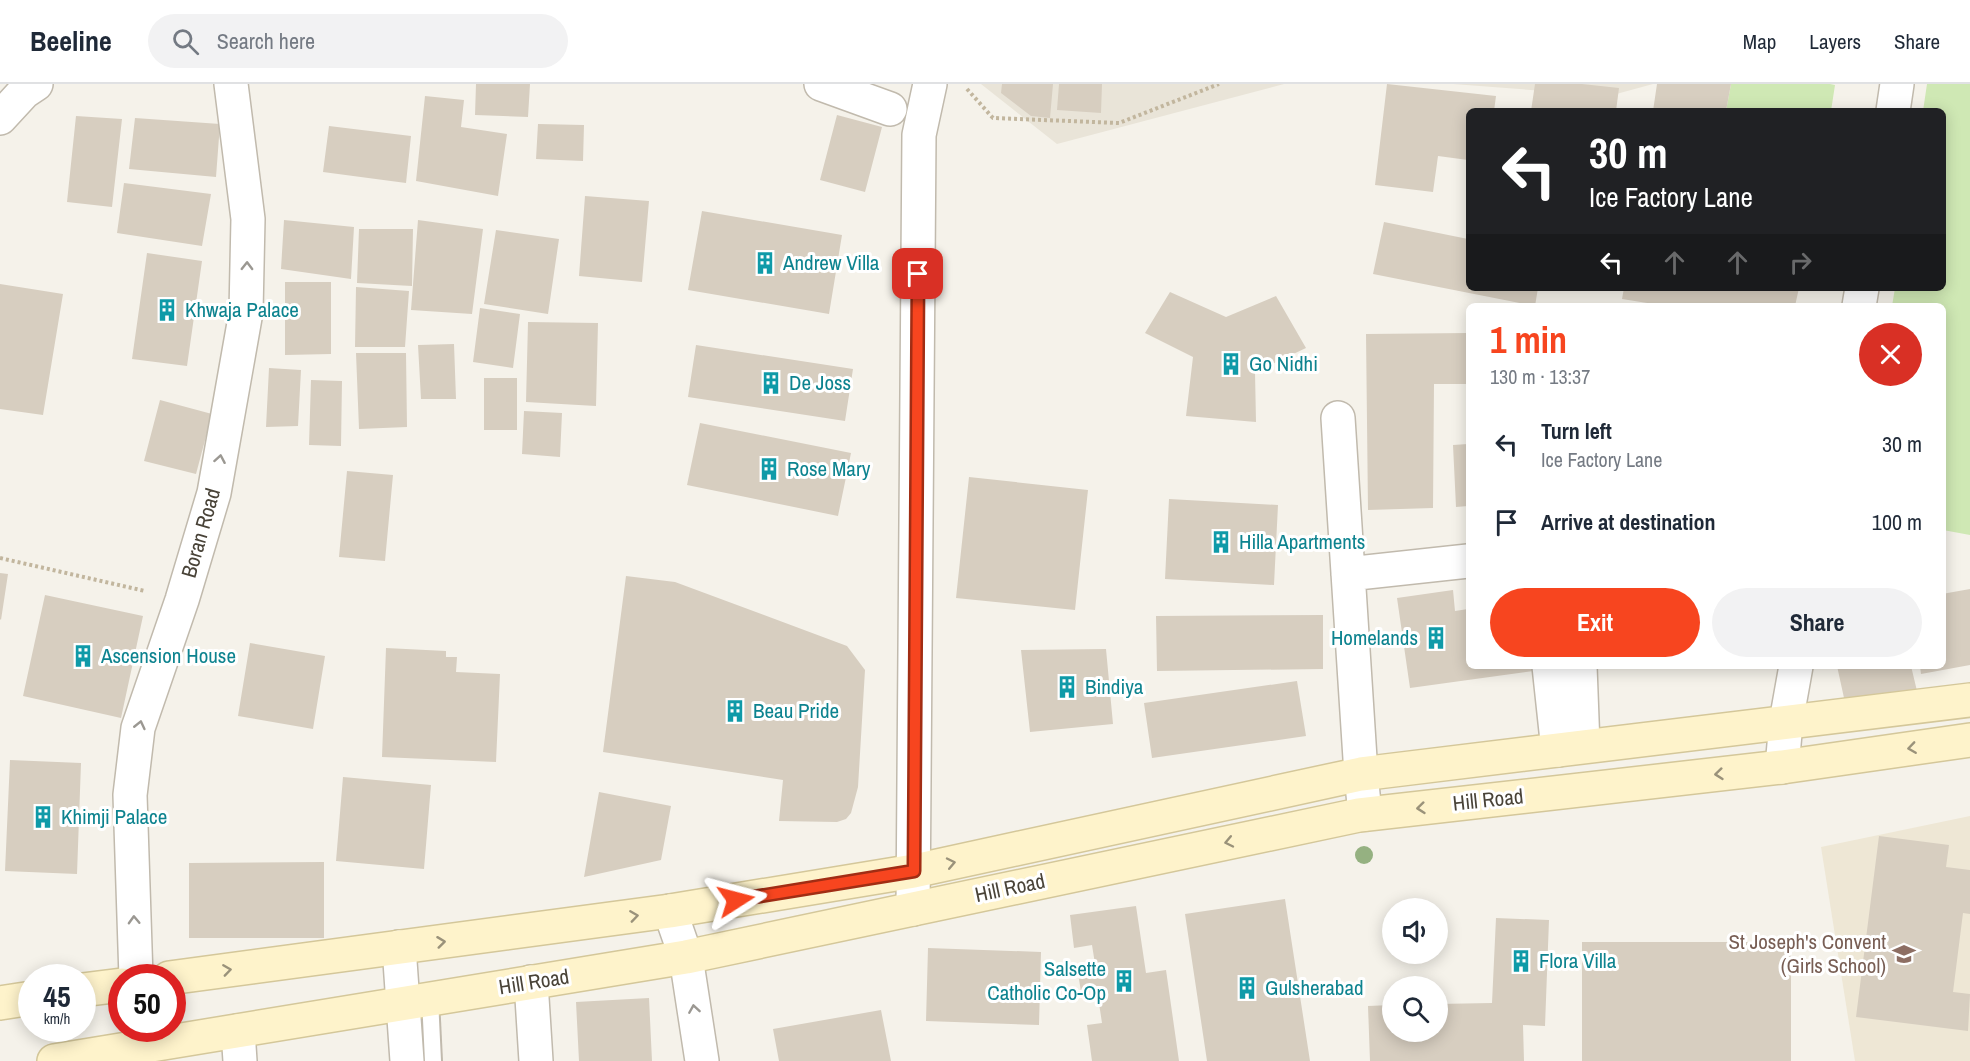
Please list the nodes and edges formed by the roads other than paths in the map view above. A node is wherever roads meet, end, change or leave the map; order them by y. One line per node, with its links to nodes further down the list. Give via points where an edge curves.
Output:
1 (36, 84): 8 (street)
2 (231, 84): 27 (street, Boran Road, one-way to 2, via 131,786 138,728 214,493 246,312 248,219)
3 (821, 84): 7 (street)
4 (930, 84): 22 (street, via 919,135)
5 (1897, 84): 6 (street)
6 (1893, 108)
7 (890, 109)
8 (0, 118)
9 (1338, 418): 11 (street)
10 (1466, 561): 11 (street)
11 (1348, 574): 20 (street)
12 (1550, 669): 18 (street)
13 (1580, 669): 18 (street)
14 (1795, 669): 16 (street)
15 (1970, 700): 16 (main road, Hill Road)
16 (1786, 722): 18 (main road, Hill Road); 19 (street)
17 (1970, 740): 19 (main road, Hill Road, one-way to 19)
18 (1570, 748): 20 (main road, Hill Road)
19 (1782, 767): 21 (main road, Hill Road, one-way to 21)
20 (1361, 774): 21 (street); 22 (main road, Hill Road, one-way to 20)
21 (1365, 814): 23 (main road, Hill Road, one-way to 23)
22 (914, 871): 23 (street); 24 (main road, Hill Road)
23 (913, 909): 26 (main road, Hill Road)
24 (670, 911): 25 (main road, Hill Road, one-way to 24); 26 (street)
25 (399, 947): 28 (main road, Hill Road, one-way to 25); 31 (street)
26 (686, 957): 29 (main road, Hill Road); 40 (street, one-way to 26)
27 (136, 964)
28 (186, 976)
29 (531, 982): 31 (main road, Hill Road); 39 (street)
30 (18, 1000): 32 (main road)
31 (417, 1001): 35 (main road, Hill Road); 37 (street); 38 (lane)
32 (0, 1003)
33 (186, 1041): 35 (main road, Hill Road)
34 (124, 1042): 36 (main road, Hill Road)
35 (239, 1046)
36 (54, 1061)
37 (408, 1061)
38 (433, 1061)
39 (536, 1061)
40 (702, 1061)

